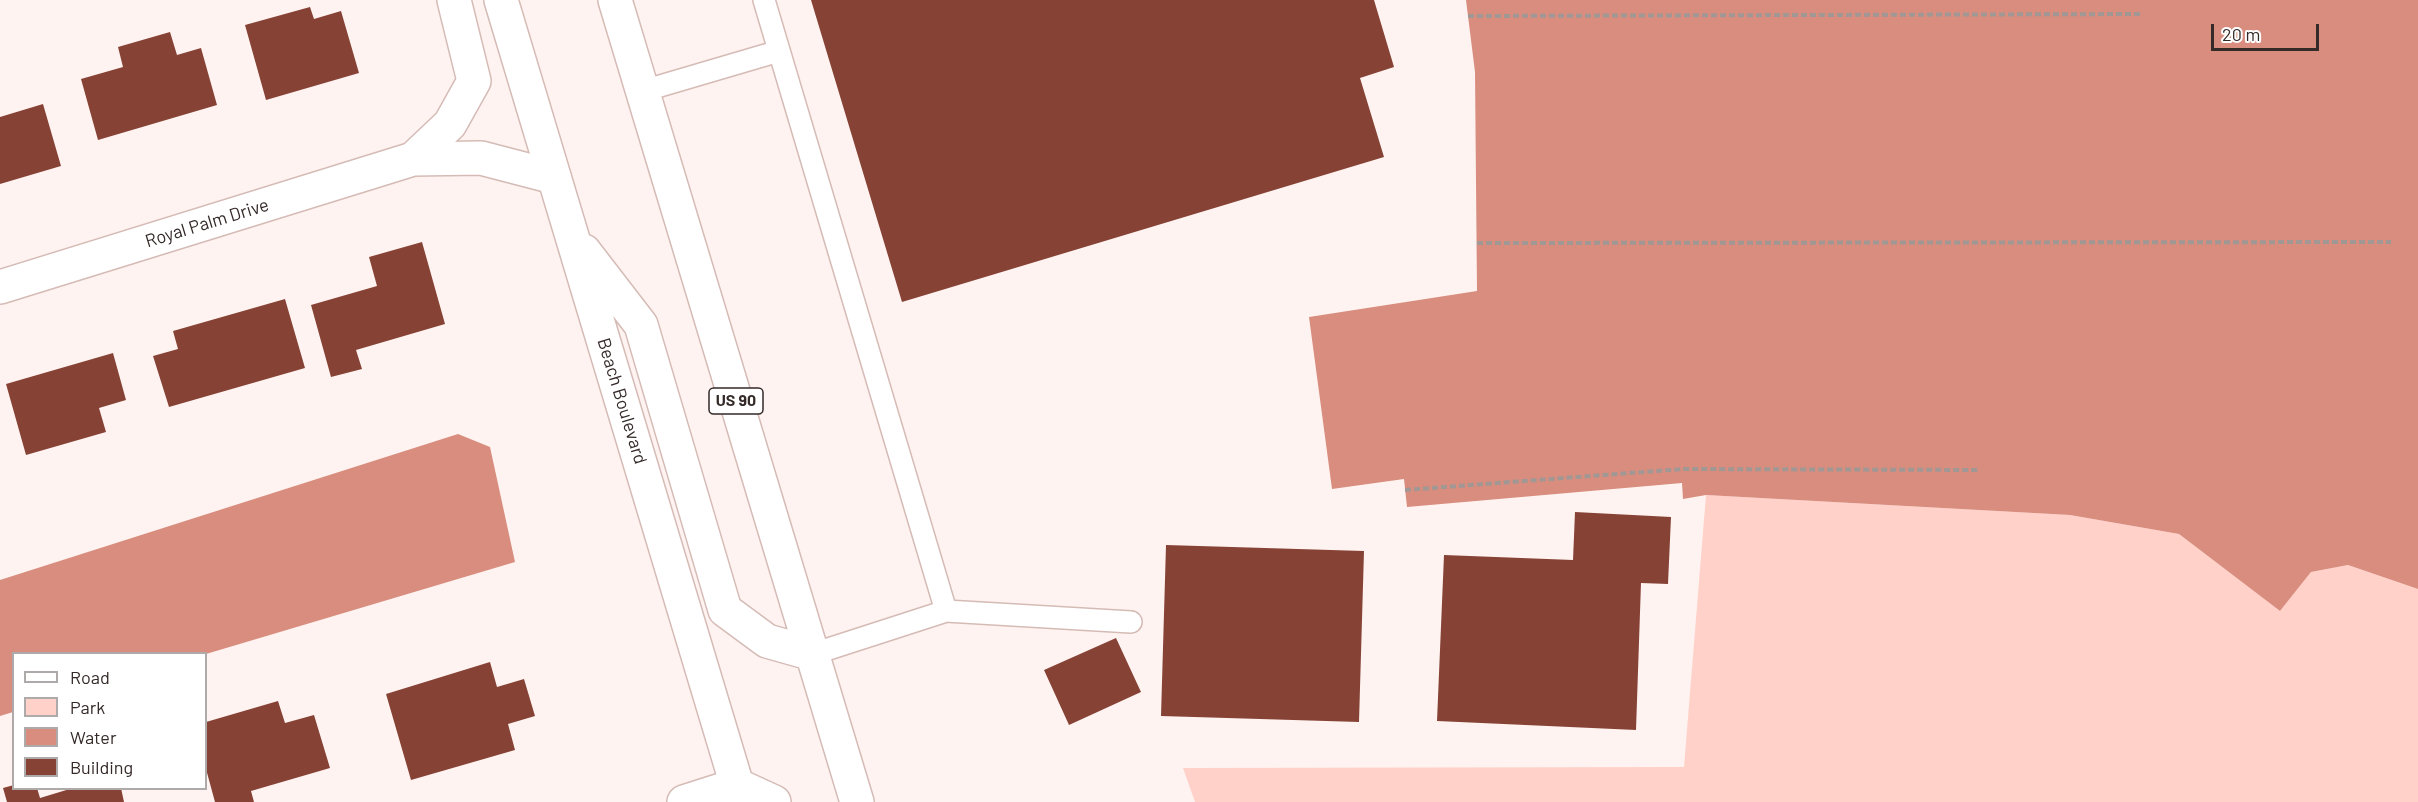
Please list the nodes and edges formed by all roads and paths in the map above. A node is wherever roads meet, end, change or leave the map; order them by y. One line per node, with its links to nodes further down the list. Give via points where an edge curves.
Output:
1 (454, 0): 9 (main road, Royal Palm Drive, via 474,81 450,124)
2 (501, 0): 10 (main road, Beach Boulevard)
3 (615, 0): 8 (main road, US 90)
4 (764, 0): 7 (lane)
5 (2144, 15): 6 (path)
6 (1468, 16)
7 (779, 51): 8 (lane); 17 (lane)
8 (642, 91): 19 (main road, US 90)
9 (413, 159): 10 (main road, Royal Palm Drive, via 481,158); 14 (main road, Royal Palm Drive)
10 (554, 177): 11 (main road, Beach Boulevard)
11 (572, 235): 19 (main road, via 641,325 725,610 767,640); 20 (main road, Beach Boulevard)
12 (2391, 242): 13 (path)
13 (1477, 243)
14 (0, 287)
15 (1980, 470): 16 (path, via 1683,469)
16 (1405, 490)
17 (946, 611): 18 (lane); 19 (lane)
18 (1131, 622)
19 (813, 654): 23 (main road, US 90)
20 (739, 794): 21 (main road); 22 (main road)
21 (684, 802)
22 (774, 802)
23 (857, 802)

